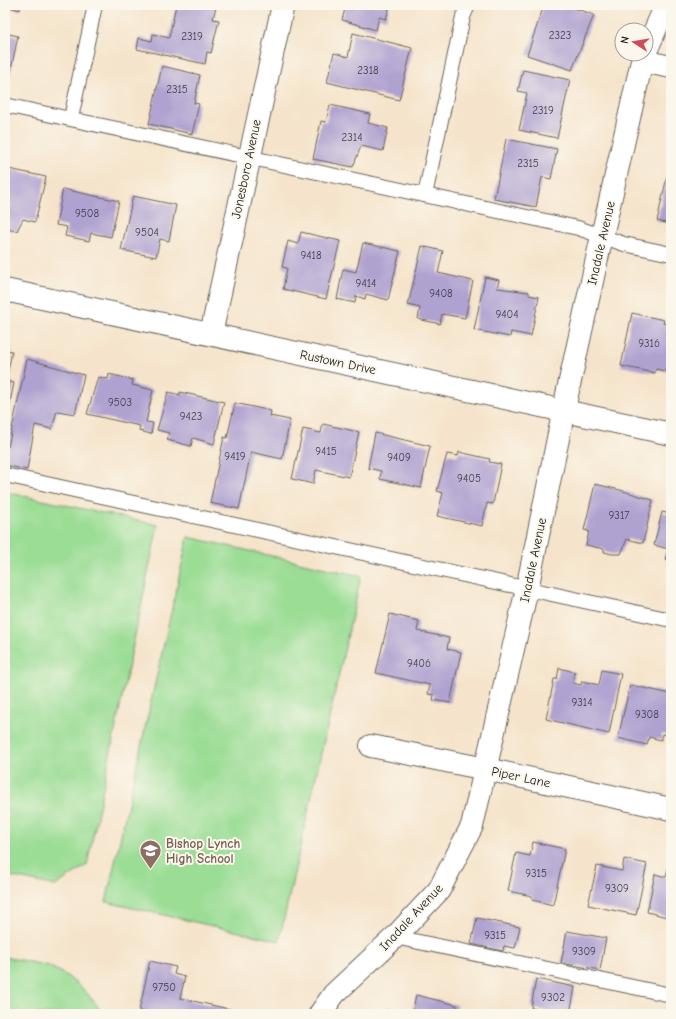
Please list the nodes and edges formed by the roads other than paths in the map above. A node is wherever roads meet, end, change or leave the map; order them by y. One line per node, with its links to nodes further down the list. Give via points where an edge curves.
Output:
1 (95, 5): 10 (lane)
2 (283, 5): 11 (street, Jonesboro Avenue)
3 (468, 5): 12 (lane, via 463,17)
4 (666, 5): 5 (street, Inadale Avenue)
5 (654, 32)
6 (654, 59): 8 (street)
7 (642, 62): 13 (street, Inadale Avenue)
8 (671, 67)
9 (5, 105): 10 (lane)
10 (71, 118): 11 (lane)
11 (249, 157): 12 (lane); 16 (street, Jonesboro Avenue)
12 (425, 195): 13 (lane, via 578,228)
13 (602, 236): 14 (lane, via 624,244); 17 (street, Inadale Avenue)
14 (671, 254)
15 (5, 290): 16 (street, Rustown Drive)
16 (211, 334): 17 (street, Rustown Drive)
17 (564, 411): 18 (street, Rustown Drive); 20 (street, Inadale Avenue)
18 (671, 434)
19 (5, 475): 20 (lane)
20 (527, 589): 21 (lane); 23 (street, Inadale Avenue)
21 (671, 620)
22 (371, 746): 23 (street, Piper Lane)
23 (486, 769): 24 (street, Piper Lane); 25 (street, Inadale Avenue, via 472,826 440,890)
24 (671, 809)
25 (395, 937): 26 (lane); 27 (street, Inadale Avenue, via 334,994)
26 (671, 995)
27 (320, 1014)

